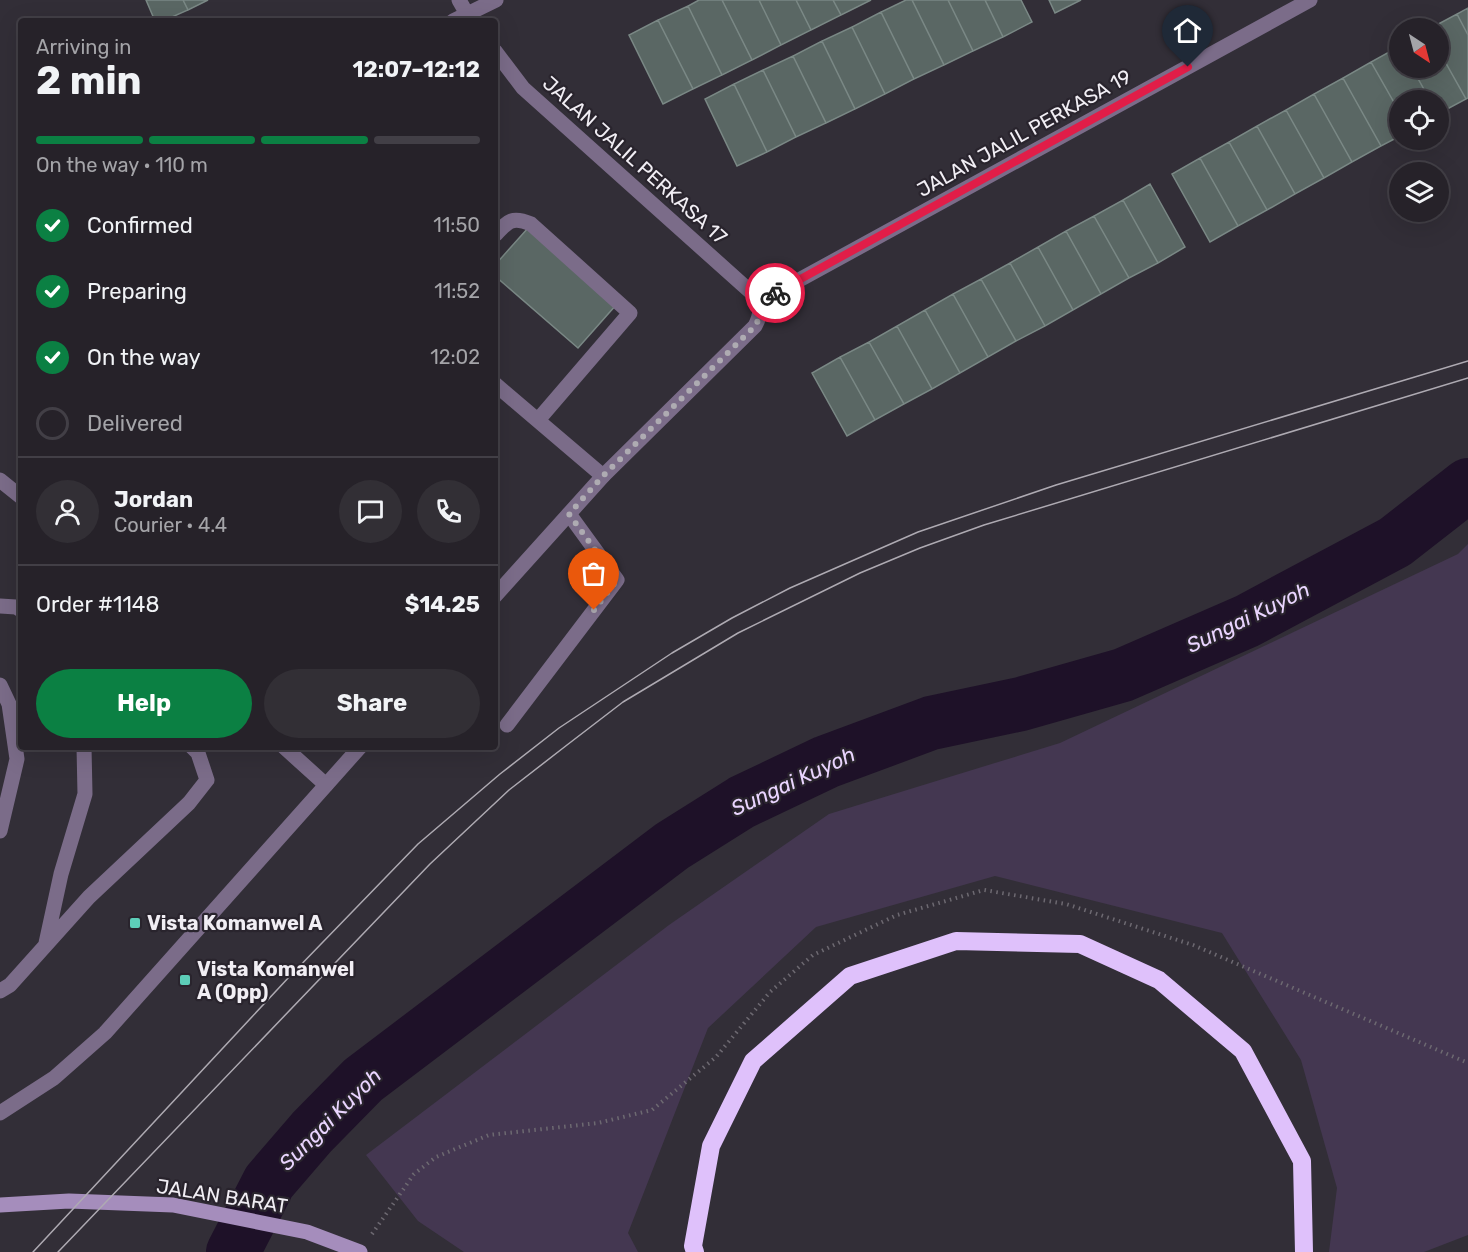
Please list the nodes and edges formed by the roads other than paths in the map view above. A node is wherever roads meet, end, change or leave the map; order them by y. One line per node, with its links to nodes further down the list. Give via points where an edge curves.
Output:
1 (459, 0): 4 (street)
2 (496, 0): 5 (street)
3 (1310, 0): 8 (street, JALAN JALIL PERKASA 19)
4 (463, 18)
5 (465, 18)
6 (498, 55): 8 (street, JALAN JALIL PERKASA 17, via 524,88)
7 (498, 232): 10 (street, via 506,223 518,219 531,224 630,313)
8 (756, 298): 11 (street, via 760,317 755,326)
9 (498, 387): 10 (street)
10 (538, 420): 11 (street)
11 (603, 476): 14 (street)
12 (0, 480): 13 (street)
13 (18, 495)
14 (569, 514): 15 (street); 19 (street, via 617,580)
15 (498, 593)
16 (0, 606): 17 (street)
17 (18, 608)
18 (0, 685): 25 (street, via 9,704 17,759)
19 (507, 725)
20 (84, 750): 26 (street, via 85,794)
21 (195, 750): 26 (street, via 207,780 189,803 89,897)
22 (287, 750): 24 (street)
23 (353, 750): 24 (street)
24 (326, 784): 28 (street, via 105,1033 54,1078)
25 (0, 831)
26 (45, 946): 27 (street)
27 (0, 991)
28 (0, 1113)
29 (0, 1205): 30 (main road, JALAN BARAT, via 69,1201 173,1205 307,1232)
30 (360, 1252)
31 (695, 1252): 32 (highway, via 711,1146 753,1061 850,975 956,941 1080,944 1159,980 1243,1051 1302,1161)
32 (1304, 1252)

